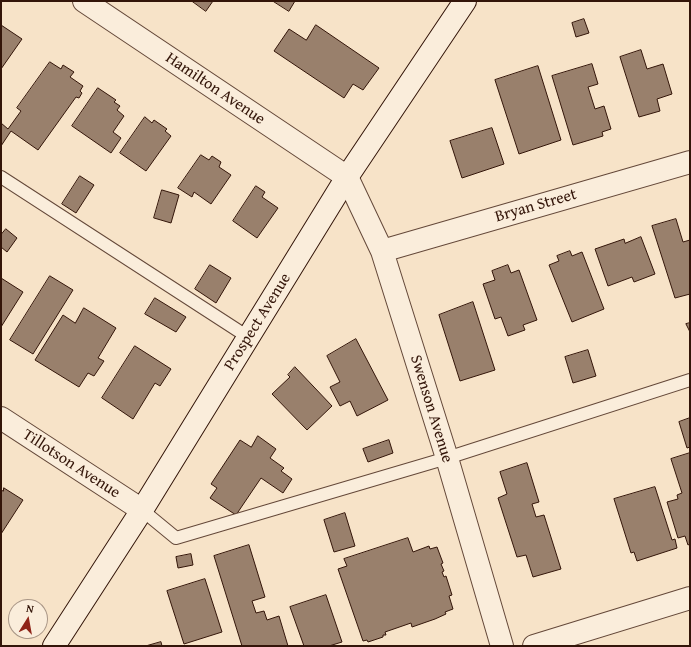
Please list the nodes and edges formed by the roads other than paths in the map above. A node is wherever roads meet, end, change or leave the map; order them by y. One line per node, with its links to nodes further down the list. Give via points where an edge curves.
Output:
1 (84, 1): 5 (street, Hamilton Avenue)
2 (465, 1): 5 (street, Prospect Avenue)
3 (690, 162): 6 (street, Bryan Street)
4 (1, 177): 7 (lane)
5 (347, 177): 6 (street, Swenson Avenue); 7 (street, Prospect Avenue)
6 (382, 251): 10 (street, Swenson Avenue)
7 (248, 337): 11 (street, Prospect Avenue)
8 (690, 380): 10 (lane)
9 (1, 418): 11 (street, Tillotson Avenue)
10 (447, 458): 11 (lane, via 176,538); 14 (street, Swenson Avenue)
11 (142, 510): 13 (street, Prospect Avenue)
12 (690, 598): 15 (street)
13 (54, 646)
14 (502, 646)
15 (534, 646)

